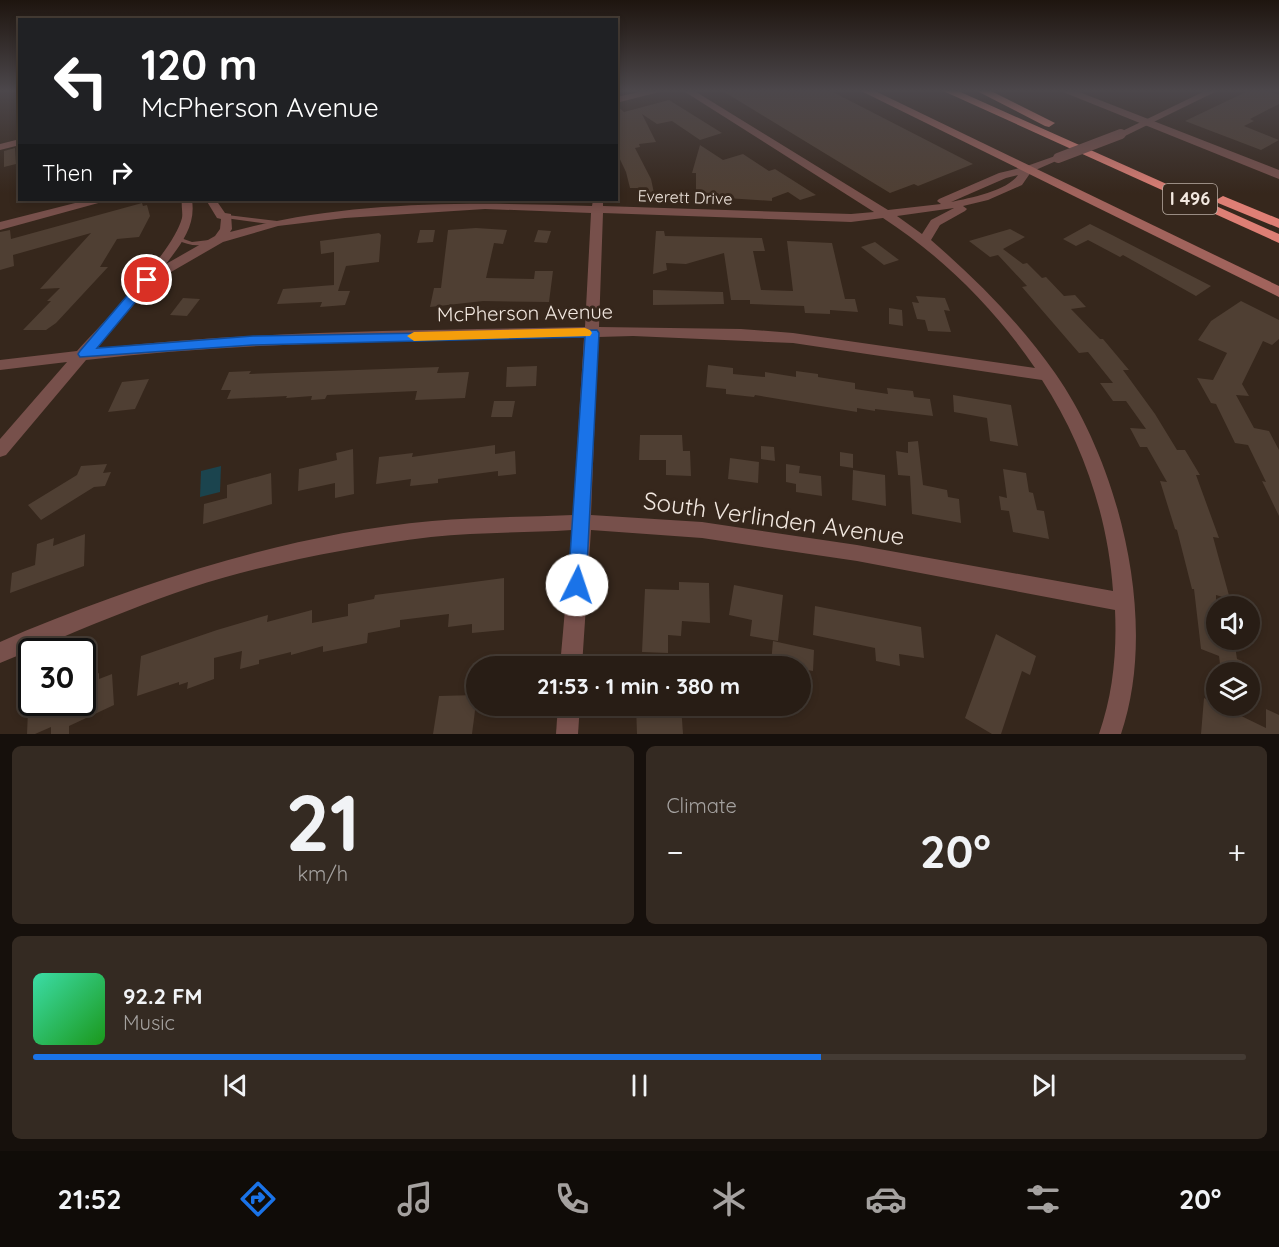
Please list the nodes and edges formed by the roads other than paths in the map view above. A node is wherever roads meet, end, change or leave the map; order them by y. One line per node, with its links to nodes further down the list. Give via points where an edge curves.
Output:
1 (741, 124): 19 (street)
2 (934, 124): 11 (main road)
3 (1022, 124): 25 (highway, I 496)
4 (1049, 124): 8 (highway, I 496)
5 (1051, 124): 8 (highway)
6 (1143, 124): 11 (street, Everett Drive, bridge)
7 (1149, 124): 12 (street)
8 (1067, 132): 22 (highway, I 496)
9 (18, 142): 10 (street)
10 (0, 147)
11 (1027, 170): 13 (street, Everett Drive, via 1018,183); 18 (street, Everett Drive, via 1004,175); 29 (main road)
12 (1279, 176)
13 (984, 198): 18 (street, Everett Drive); 27 (street, via 935,223)
14 (94, 201): 23 (street)
15 (187, 201): 24 (street, via 188,217)
16 (212, 201): 20 (street)
17 (597, 205): 19 (street, Everett Drive, via 821,219); 21 (street, Everett Drive, via 401,209); 30 (street)
18 (912, 212): 19 (street, Everett Drive)
19 (887, 215): 27 (street)
20 (227, 217): 21 (lane); 26 (street, via 226,229)
21 (278, 223): 26 (street, Everett Drive)
22 (1279, 225)
23 (0, 226)
24 (178, 239): 26 (lane, via 192,244); 28 (street)
25 (1279, 239)
26 (214, 241): 28 (street, Everett Drive)
27 (924, 241): 33 (street, via 997,309)
28 (147, 280): 31 (street)
29 (1279, 292)
30 (592, 333): 31 (street, McPherson Avenue, via 253,340); 33 (street, McPherson Avenue, via 772,336); 35 (street)
31 (84, 354): 32 (street, McPherson Avenue); 34 (street)
32 (0, 365)
33 (1049, 376): 36 (street, via 1079,431 1098,478 1118,543)
34 (0, 450)
35 (582, 522): 36 (street, South Verlinden Avenue, via 713,531); 37 (street, South Verlinden Avenue, via 432,529 256,560 187,580); 38 (street)
36 (1124, 602): 41 (street, via 1125,670 1117,718)
37 (0, 653)
38 (572, 656)
39 (568, 716): 40 (street)
40 (567, 734)
41 (1110, 734)

